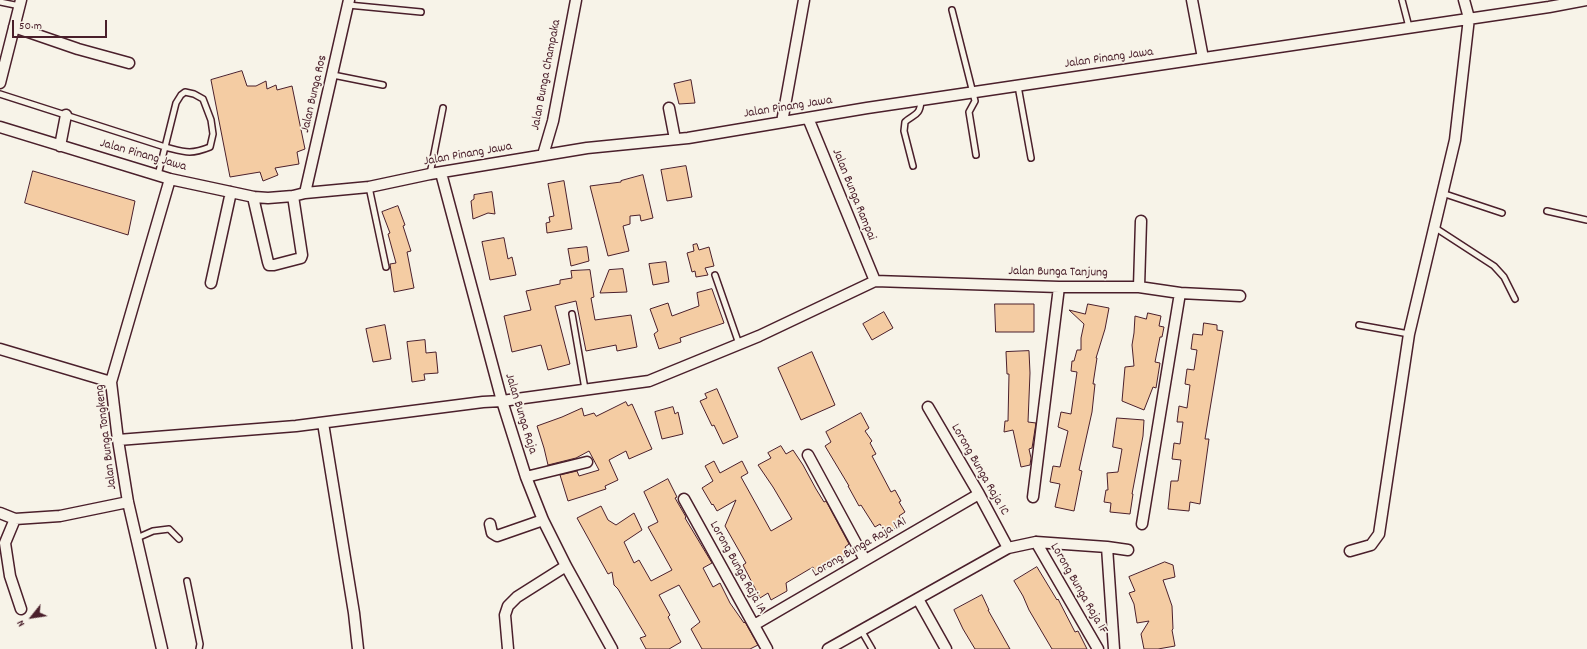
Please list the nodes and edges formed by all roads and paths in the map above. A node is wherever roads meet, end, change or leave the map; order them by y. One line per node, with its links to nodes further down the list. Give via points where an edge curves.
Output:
1 (576, 0): 33 (street, Jalan Bunga Champaka, via 553,121)
2 (804, 0): 28 (street)
3 (1192, 0): 15 (street)
4 (1402, 0): 14 (lane)
5 (1464, 0): 12 (street)
6 (1587, 0): 12 (street, Jalan Pinang Jawa)
7 (0, 2): 9 (lane)
8 (349, 2): 11 (lane); 17 (street, Jalan Bunga Ros)
9 (21, 3): 13 (street)
10 (952, 10): 21 (lane)
11 (421, 12)
12 (1469, 18): 14 (street, Jalan Pinang Jawa); 44 (street, via 1455,140)
13 (14, 27): 16 (street); 18 (street)
14 (1409, 27): 15 (street, Jalan Pinang Jawa)
15 (1203, 58): 20 (street, Jalan Pinang Jawa)
16 (129, 63)
17 (333, 74): 19 (lane); 43 (street, Jalan Bunga Ros)
18 (0, 83)
19 (383, 85)
20 (1018, 86): 21 (street, Jalan Pinang Jawa); 35 (lane)
21 (972, 93): 23 (street, Jalan Pinang Jawa); 34 (lane, via 974,101 969,112)
22 (0, 94): 26 (lane)
23 (921, 101): 27 (street, Jalan Pinang Jawa); 36 (lane, via 917,115 905,122 904,131)
24 (443, 108): 38 (lane)
25 (669, 108): 30 (street)
26 (66, 115): 31 (street); 32 (lane)
27 (808, 118): 28 (street, Jalan Pinang Jawa); 54 (street, Jalan Bunga Rampai)
28 (782, 122): 30 (street, Jalan Pinang Jawa)
29 (0, 127): 31 (street, Jalan Pinang Jawa)
30 (674, 139): 33 (street, Jalan Pinang Jawa)
31 (60, 146): 39 (street, Jalan Pinang Jawa)
32 (165, 147): 32 (lane, via 182,152 196,152 210,147 213,134 211,120 202,99 185,92 181,95 176,103); 39 (lane)
33 (543, 155): 37 (street, Jalan Pinang Jawa)
34 (976, 155)
35 (1031, 158)
36 (913, 166)
37 (441, 173): 38 (street, Jalan Pinang Jawa); 68 (street, Jalan Bunga Raja)
38 (430, 174): 41 (street, Jalan Pinang Jawa)
39 (158, 175): 40 (street, Jalan Pinang Jawa)
40 (170, 179): 42 (street, Jalan Pinang Jawa); 66 (street, Jalan Bunga Tongkeng)
41 (369, 187): 43 (street, Jalan Pinang Jawa); 52 (lane)
42 (231, 192): 45 (street, Jalan Pinang Jawa); 55 (street)
43 (305, 193): 46 (street, Jalan Pinang Jawa)
44 (1442, 193): 48 (lane); 51 (street)
45 (253, 196): 46 (street, Jalan Pinang Jawa); 46 (street, via 268,262 274,265 301,258 302,255)
46 (293, 196)
47 (1548, 211): 49 (lane)
48 (1502, 213)
49 (1587, 220)
50 (1141, 221): 57 (street)
51 (1434, 227): 60 (lane, via 1494,266 1504,277); 63 (street)
52 (386, 267)
53 (715, 275): 64 (lane)
54 (875, 281): 56 (street, Jalan Bunga Tanjung); 64 (street)
55 (211, 283)
56 (1059, 287): 57 (street, Jalan Bunga Tanjung); 76 (street)
57 (1139, 287): 58 (street, Jalan Bunga Tanjung)
58 (1180, 293): 59 (street, Jalan Bunga Tanjung); 83 (street)
59 (1240, 296)
60 (1515, 299)
61 (572, 314): 67 (lane)
62 (1359, 325): 63 (lane)
63 (1409, 334): 90 (street, via 1378,534 1371,545)
64 (739, 344): 67 (street, via 649,381)
65 (0, 349): 66 (street)
66 (111, 382): 71 (street, Jalan Bunga Tongkeng)
67 (585, 389): 68 (street)
68 (502, 401): 70 (street); 74 (street, Jalan Bunga Raja)
69 (928, 407): 75 (street, Lorong Bunga Raja 1C)
70 (323, 423): 71 (street); 100 (street)
71 (118, 440): 78 (street, Jalan Bunga Tongkeng)
72 (808, 455): 91 (street)
73 (588, 462): 74 (street)
74 (526, 477): 81 (street, Jalan Bunga Raja)
75 (979, 494): 88 (street, Lorong Bunga Raja 1C); 91 (street, Lorong Bunga Raja 1A1)
76 (1033, 497)
77 (684, 499): 96 (street, Lorong Bunga Raja 1A)
78 (128, 502): 80 (street, via 60,516); 84 (street, Jalan Bunga Tongkeng)
79 (0, 513): 80 (street)
80 (15, 519): 95 (street, via 5,543 10,576)
81 (543, 520): 82 (street, via 496,536 492,533); 92 (street, Jalan Bunga Raja)
82 (490, 524)
83 (1142, 524)
84 (136, 538): 85 (lane, via 153,531 169,529); 98 (street, Jalan Bunga Tongkeng)
85 (179, 539)
86 (1036, 542): 87 (street); 88 (street); 107 (street, Lorong Bunga Raja 1F)
87 (1107, 547): 89 (street); 108 (street)
88 (1008, 548): 94 (street)
89 (1128, 550)
90 (1350, 551)
91 (865, 560): 96 (street, Lorong Bunga Raja 1A1)
92 (566, 566): 101 (street, via 508,606 505,615); 102 (street, Jalan Bunga Raja)
93 (187, 581): 99 (lane)
94 (918, 599): 97 (street); 106 (street)
95 (21, 608)
96 (754, 625): 103 (street, Lorong Bunga Raja 1A)
97 (861, 630): 104 (street); 105 (lane)
98 (162, 649)
99 (199, 649)
100 (358, 649)
101 (508, 649)
102 (612, 649)
103 (767, 649)
104 (828, 649)
105 (872, 649)
106 (946, 649)
107 (1098, 649)
108 (1114, 649)

